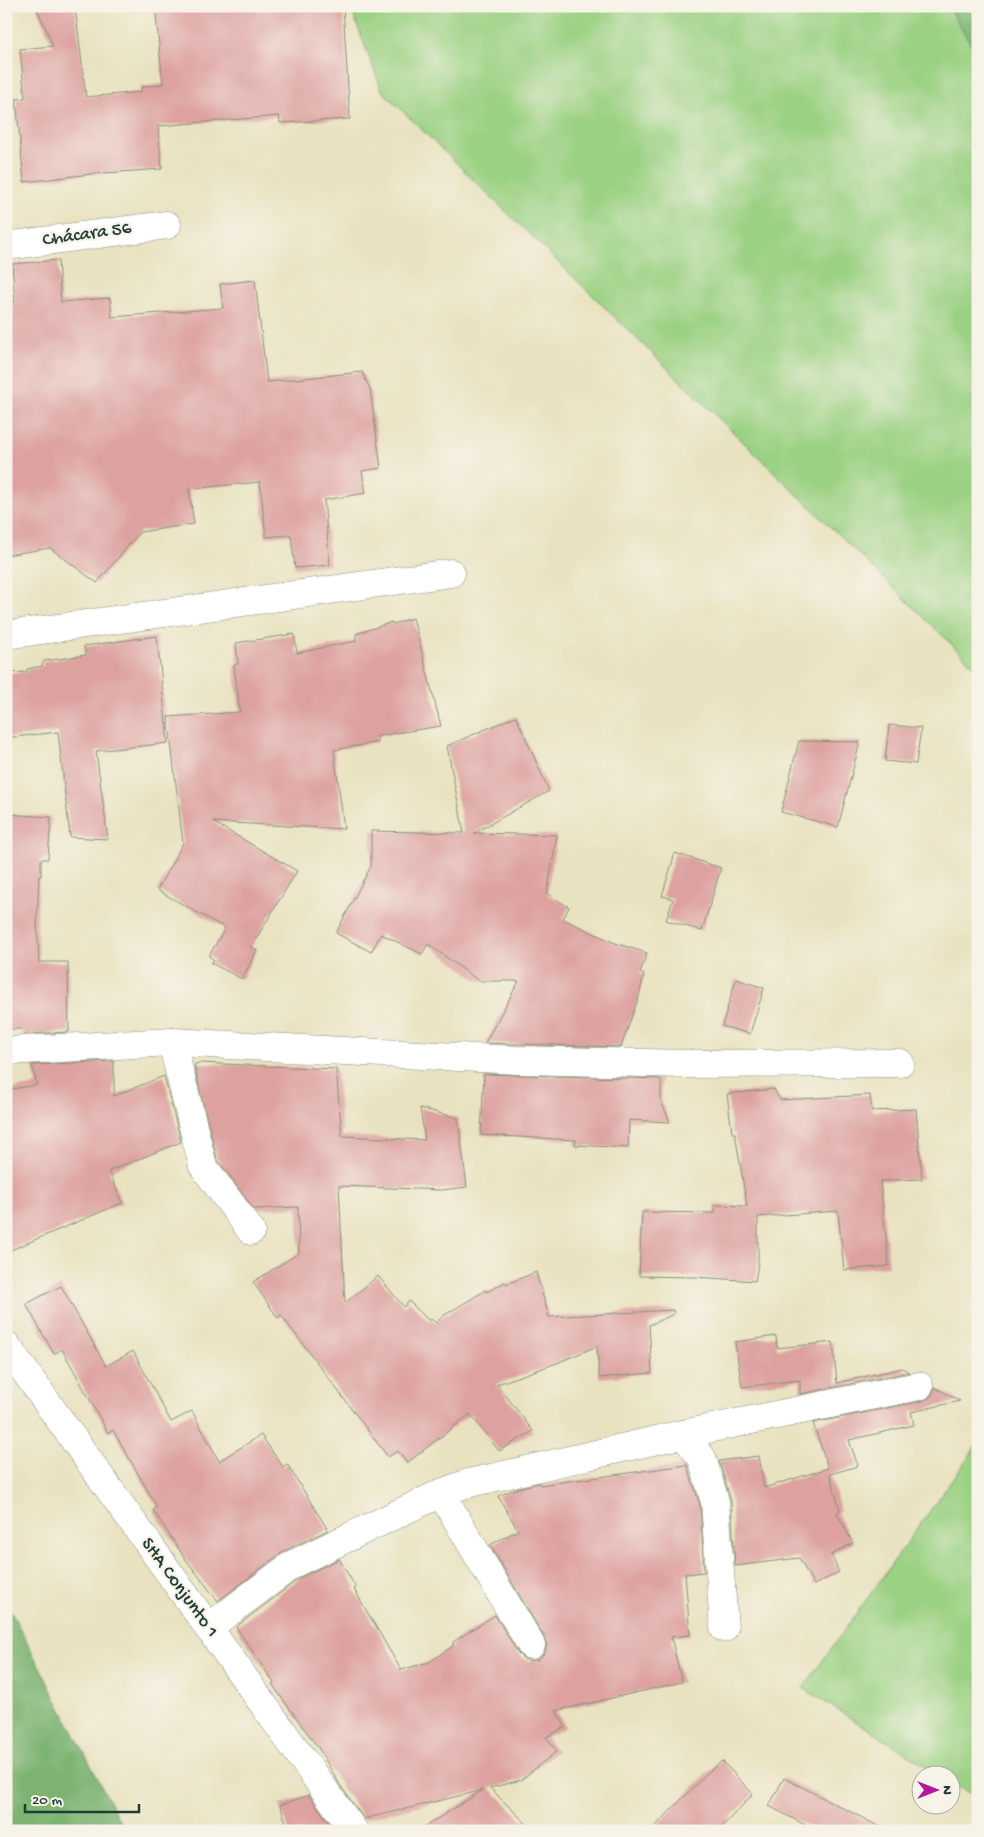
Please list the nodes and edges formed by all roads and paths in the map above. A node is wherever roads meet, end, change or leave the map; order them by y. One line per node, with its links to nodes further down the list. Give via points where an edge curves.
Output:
1 (167, 225): 2 (street, Chácara 56)
2 (6, 246)
3 (451, 573): 4 (street)
4 (6, 635)
5 (172, 1042): 6 (street); 7 (street, via 517,1060 688,1064); 8 (street, via 203,1166)
6 (6, 1051)
7 (900, 1063)
8 (251, 1231)
9 (6, 1345): 13 (street, SHA Conjunto 1)
10 (919, 1386): 11 (street)
11 (683, 1434): 12 (street, via 465,1484); 14 (street, via 702,1458 715,1502)
12 (441, 1493): 13 (street, via 293,1564); 15 (street)
13 (208, 1628): 16 (street, SHA Conjunto 1)
14 (724, 1628)
15 (531, 1645)
16 (354, 1831)

